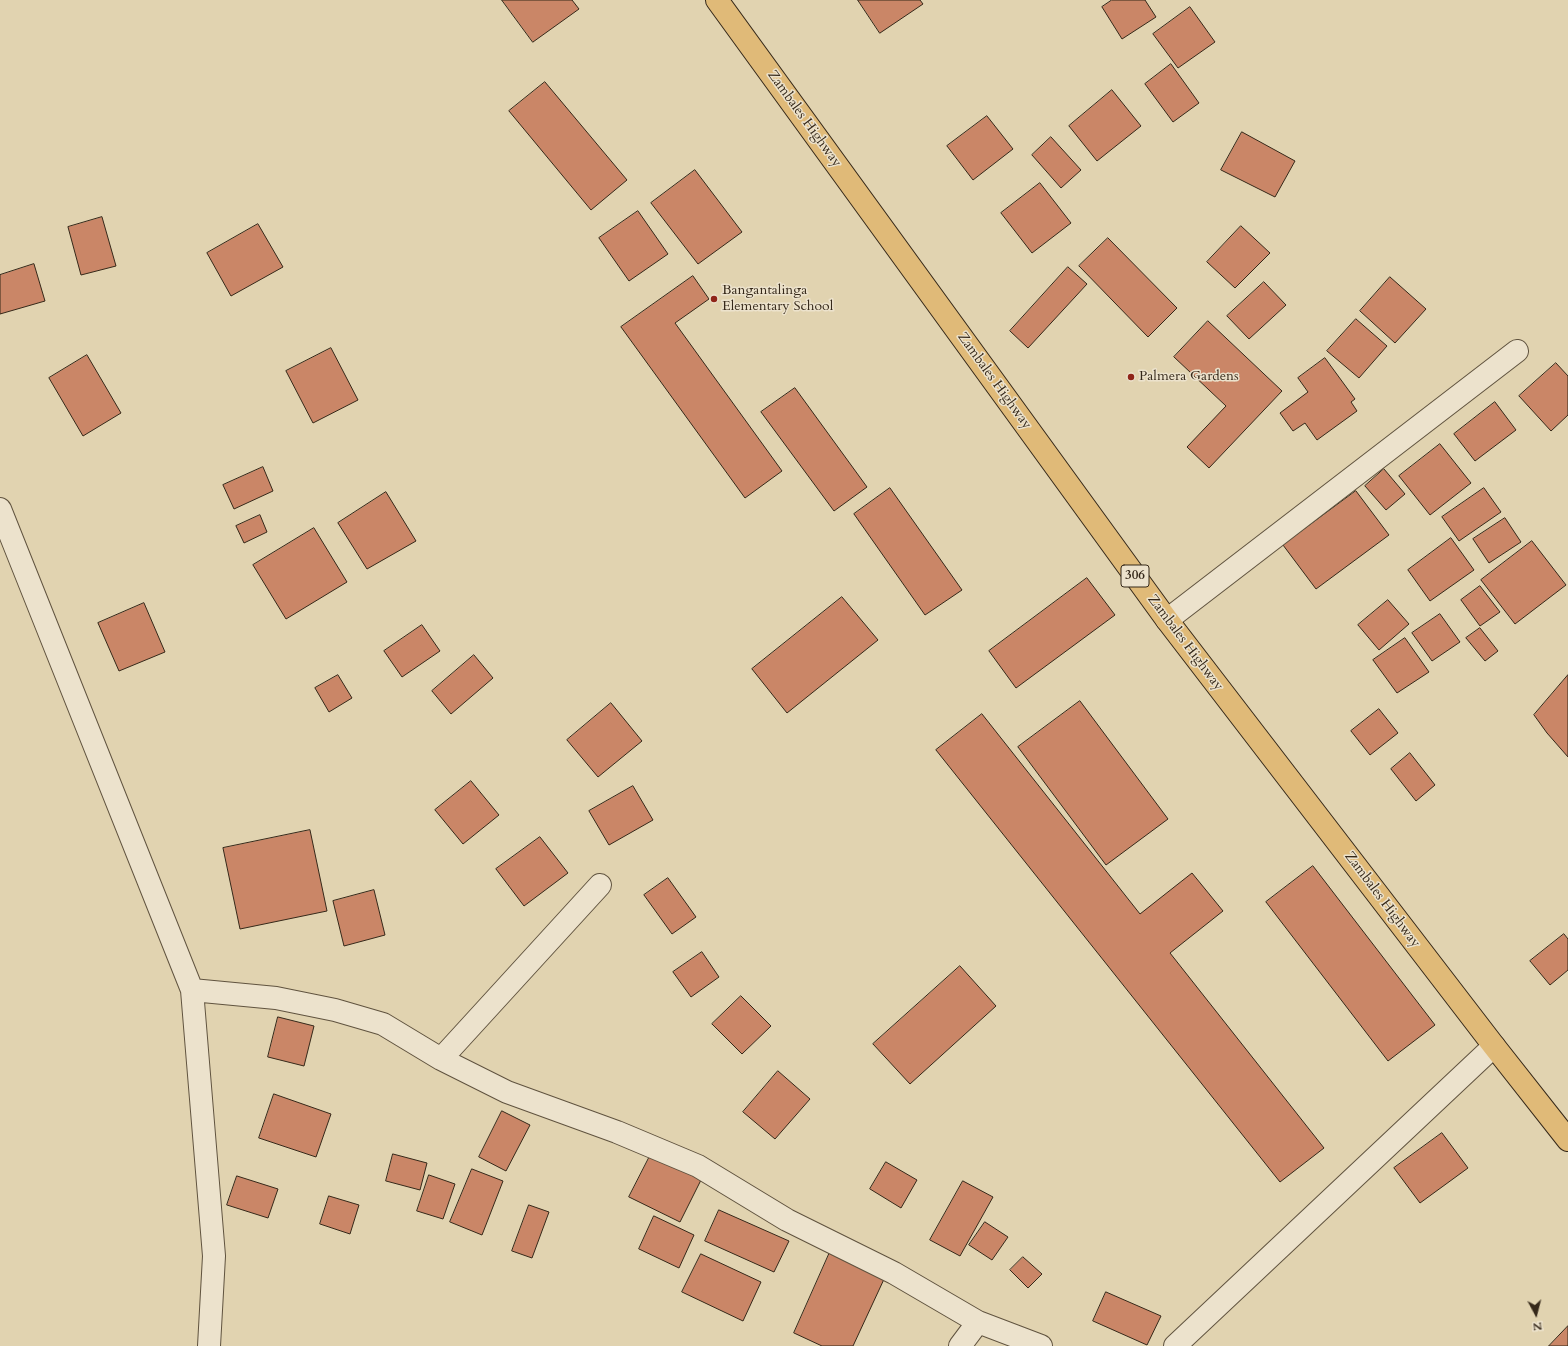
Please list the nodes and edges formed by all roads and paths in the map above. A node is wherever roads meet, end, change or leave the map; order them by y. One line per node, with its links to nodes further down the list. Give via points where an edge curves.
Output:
1 (717, 0): 4 (main road, Zambales Highway / 306)
2 (1517, 351): 4 (street)
3 (0, 509): 6 (street)
4 (1167, 620): 7 (main road, Zambales Highway / 306)
5 (600, 884): 8 (street)
6 (192, 990): 8 (street, via 276,998 335,1010 383,1024); 11 (street, via 214,1256)
7 (1494, 1046): 9 (main road, Zambales Highway / 306); 14 (street)
8 (441, 1059): 10 (street, via 507,1092 617,1132 698,1166 787,1220 894,1273)
9 (1568, 1140)
10 (978, 1322): 12 (street); 13 (street)
11 (209, 1346)
12 (960, 1346)
13 (1041, 1346)
14 (1175, 1346)

